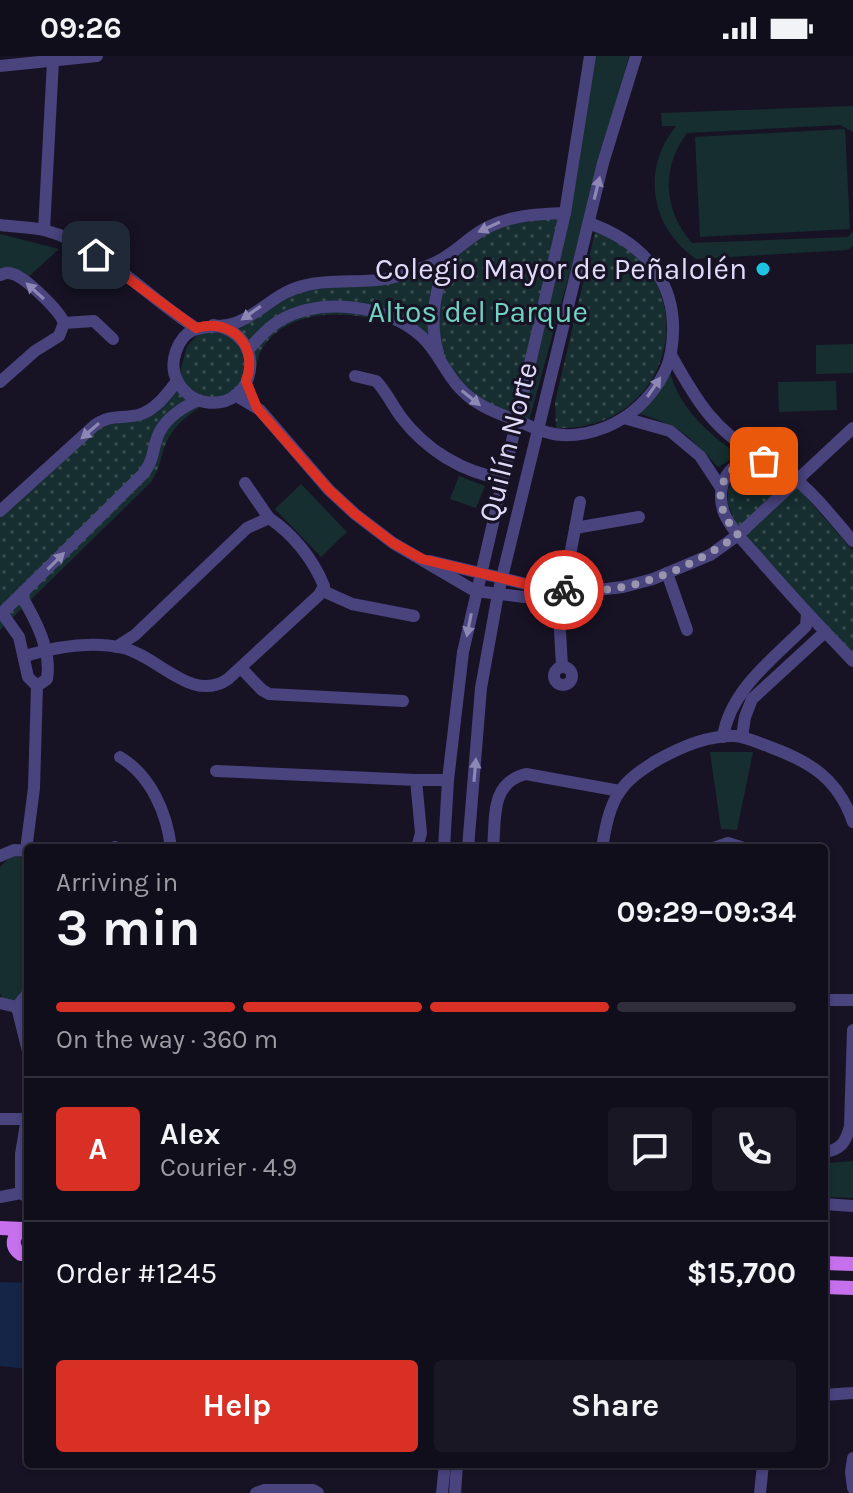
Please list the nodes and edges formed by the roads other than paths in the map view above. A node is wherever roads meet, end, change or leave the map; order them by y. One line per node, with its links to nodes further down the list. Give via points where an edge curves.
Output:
1 (97, 56): 4 (street)
2 (590, 56): 6 (street, Quilín Norte)
3 (636, 56): 7 (street, Quilín Norte, one-way to 3)
4 (53, 61): 5 (street); 9 (street)
5 (0, 66)
6 (565, 213): 10 (street, one-way to 10, via 513,218); 30 (street, Quilín Norte)
7 (589, 223): 19 (street, via 638,248 656,270 673,323); 32 (street, Quilín Norte)
8 (0, 225): 9 (street)
9 (44, 230): 12 (street, via 123,272)
10 (465, 242): 14 (street, one-way to 14, via 447,256 392,278 298,287 238,322); 20 (street, via 445,266 437,292 436,348)
11 (0, 275): 13 (street, one-way to 11, via 21,278)
12 (173, 313): 15 (street); 16 (street)
13 (64, 323): 17 (street, via 94,321); 24 (street, via 59,336)
14 (213, 325): 15 (street); 18 (street, via 238,335)
15 (196, 328): 16 (street)
16 (183, 338): 22 (street, via 173,363)
17 (113, 339)
18 (248, 350): 20 (street, via 292,315 341,307 402,323 423,337); 23 (street)
19 (671, 355): 29 (street, one-way to 19, via 646,400); 34 (street, via 698,404 727,436)
20 (443, 366): 30 (street, one-way to 30, via 473,400)
21 (355, 376): 35 (street, via 376,381 411,429 439,453 474,473)
22 (177, 381): 26 (street); 28 (street, via 162,400)
23 (246, 381): 25 (street); 27 (street)
24 (0, 382)
25 (235, 395): 26 (street, via 221,402); 27 (street)
26 (199, 400): 33 (street)
27 (257, 408): 46 (street, via 355,514)
28 (137, 415): 33 (street); 40 (street, one-way to 40, via 100,421)
29 (624, 418): 32 (street, via 573,435); 38 (street, via 670,431 700,456)
30 (515, 420): 32 (street); 35 (street, Quilín Norte)
31 (853, 428): 36 (street)
32 (538, 429): 49 (street, Quilín Norte)
33 (157, 436): 54 (street, one-way to 33, via 143,474 154,457)
34 (773, 463): 36 (street); 38 (street, via 741,463)
35 (503, 479): 47 (street, Quilín Norte)
36 (797, 480): 44 (street); 45 (street)
37 (245, 483): 42 (street)
38 (721, 488): 44 (street, via 723,509)
39 (580, 502): 43 (street)
40 (0, 511)
41 (639, 517): 43 (street)
42 (269, 518): 51 (street, via 309,557); 58 (street, via 247,528)
43 (575, 528): 50 (street)
44 (738, 535): 48 (street, via 710,555); 56 (street)
45 (853, 541)
46 (422, 559): 47 (street); 52 (street)
47 (480, 572): 49 (street); 52 (street, Quilín Norte)
48 (667, 573): 50 (street, via 623,587); 59 (street)
49 (502, 578): 50 (street); 53 (street, Quilín Norte)
50 (557, 590): 53 (street, via 524,597); 66 (street)
51 (323, 591): 57 (street, via 352,604); 67 (street)
52 (475, 591): 53 (street); 74 (street, Quilín Norte, one-way to 74)
53 (498, 594): 81 (street, Quilín Norte, one-way to 53, via 481,688)
54 (21, 595): 55 (street); 62 (street)
55 (1, 614): 63 (street, via 19,637)
56 (807, 614): 60 (street); 70 (street, via 806,626 729,710)
57 (414, 616)
58 (142, 627): 61 (street); 64 (street, via 138,644)
59 (687, 630)
60 (825, 632): 65 (street); 70 (street, via 752,699)
61 (116, 647): 62 (street); 64 (street)
62 (45, 650): 63 (street); 68 (street, via 47,679)
63 (25, 656): 68 (street, via 28,677)
64 (146, 656): 67 (street, via 201,688 221,684)
65 (853, 661)
66 (562, 666)
67 (241, 668): 69 (street, via 269,694)
68 (37, 686): 77 (street)
69 (403, 701)
70 (733, 737): 75 (street, via 673,750); 76 (street, via 799,757 830,781)
71 (120, 757): 78 (street, via 155,796)
72 (216, 771): 73 (street)
73 (416, 780): 74 (street); 79 (street)
74 (448, 780): 80 (street, Quilín Norte)
75 (620, 791): 82 (street, via 526,774 512,777 498,797); 83 (street)
76 (853, 822)
77 (28, 844)
78 (170, 844)
79 (418, 844)
80 (444, 844)
81 (468, 844)
82 (493, 844)
83 (603, 844)
84 (24, 851): 85 (street)
85 (0, 856)
86 (24, 998): 90 (street)
87 (828, 1000): 88 (street)
88 (853, 1000)
89 (0, 1003): 90 (street)
90 (17, 1007): 92 (street)
91 (853, 1030): 96 (street, via 850,1126 840,1148)
92 (24, 1035)
93 (0, 1119): 94 (street)
94 (24, 1120)
95 (24, 1139): 97 (street)
96 (828, 1151)
97 (24, 1185)
98 (24, 1195): 99 (street)
99 (0, 1197)
100 (828, 1204): 101 (street)
101 (853, 1206)
102 (0, 1228): 103 (main road)
103 (24, 1229)
104 (24, 1230): 106 (main road, via 13,1240)
105 (0, 1253): 106 (main road)
106 (24, 1254)
107 (828, 1263): 108 (main road)
108 (853, 1264)
109 (828, 1287): 110 (main road)
110 (853, 1288)
111 (853, 1393): 112 (street)
112 (828, 1395)
113 (853, 1458): 117 (street)
114 (445, 1468): 120 (street)
115 (457, 1468): 121 (street)
116 (763, 1468): 122 (street)
117 (853, 1488)
118 (256, 1493): 119 (street)
119 (318, 1493)
120 (442, 1493)
121 (455, 1493)
122 (760, 1493)

